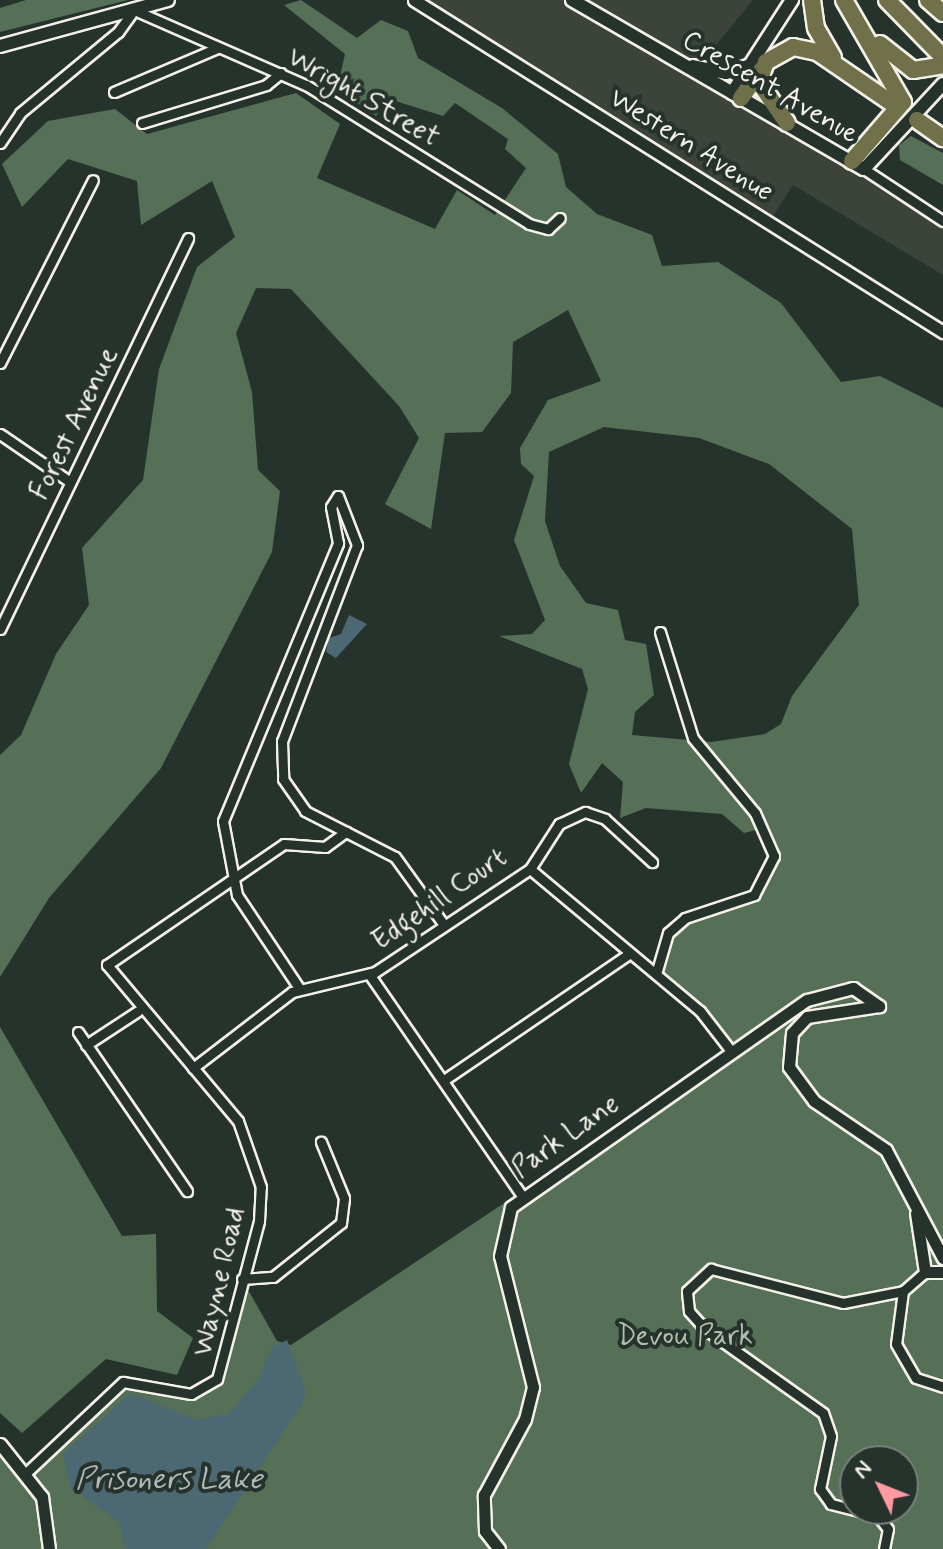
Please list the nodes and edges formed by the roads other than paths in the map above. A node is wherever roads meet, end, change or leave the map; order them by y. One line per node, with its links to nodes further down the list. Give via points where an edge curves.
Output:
1 (168, 0): 9 (main road)
2 (414, 0): 33 (street, Western Avenue)
3 (792, 0): 15 (main road)
4 (812, 0): 17 (highway, via 822,42)
5 (844, 0): 16 (highway, via 901,65 923,71); 28 (highway, via 903,102)
6 (887, 0): 13 (highway)
7 (928, 0): 10 (highway)
8 (577, 2): 14 (main road, Crescent Avenue)
9 (134, 10): 11 (main road); 12 (street, Wright Street); 27 (street, via 118,32 20,113)
10 (943, 13)
11 (0, 46)
12 (217, 48): 18 (street, Wright Street); 20 (street)
13 (943, 57)
14 (671, 59): 15 (main road, via 726,73); 21 (main road, Crescent Avenue)
15 (760, 62): 17 (highway, via 784,49 804,48); 21 (highway); 25 (highway, via 762,93)
16 (943, 65)
17 (844, 69): 22 (highway)
18 (281, 73): 24 (street, via 266,85); 30 (street, Wright Street, via 529,224 548,229)
19 (943, 84): 28 (main road)
20 (114, 92)
21 (737, 96): 25 (main road, Crescent Avenue)
22 (893, 104)
23 (917, 120): 26 (highway)
24 (142, 123)
25 (787, 123): 28 (main road, Crescent Avenue)
26 (943, 138)
27 (0, 143)
28 (858, 165): 31 (street, Crescent Avenue)
29 (93, 180): 34 (street)
30 (560, 218)
31 (943, 221)
32 (188, 238): 36 (street, Forest Avenue)
33 (943, 332)
34 (0, 363)
35 (0, 434): 36 (street)
36 (70, 482): 37 (street, Forest Avenue)
37 (0, 629)
38 (660, 632): 46 (street, via 693,738 760,821 774,856 754,895 685,918 668,933)
39 (346, 832): 42 (street, via 325,847 284,844); 42 (street, via 305,811 283,779 282,741 344,592 357,545 355,524 335,499 338,543 224,815); 43 (street, via 395,857)
40 (652, 862): 41 (street, Edgehill Court, via 605,819 585,812 559,824)
41 (530, 869): 43 (street, Edgehill Court); 44 (street)
42 (231, 880): 47 (street); 48 (street, Wayne Road, via 107,965)
43 (444, 925): 45 (street, Edgehill Court)
44 (629, 954): 46 (street); 53 (street)
45 (369, 974): 47 (street, Edgehill Court); 53 (street)
46 (656, 974): 51 (street, via 700,1011)
47 (299, 988): 52 (street, Edgehill Court)
48 (138, 1011): 50 (street); 52 (street, Wayne Road)
49 (78, 1032): 50 (street)
50 (86, 1045): 55 (street)
51 (731, 1051): 56 (street, Park Lane); 57 (street, Park Lane, via 828,992 853,988 879,1006 807,1017 792,1033 789,1067 814,1101 881,1145)
52 (193, 1068): 61 (street, Wayne Road, via 238,1121 259,1177 259,1221)
53 (444, 1080): 56 (street)
54 (321, 1142): 61 (street, via 344,1198 341,1223 273,1277)
55 (187, 1191)
56 (522, 1196): 67 (street, Park Lane, via 503,1221 500,1256 533,1387 528,1413 484,1495 485,1531)
57 (915, 1204): 58 (street); 59 (street)
58 (943, 1258)
59 (925, 1272): 60 (street); 62 (street)
60 (943, 1272)
61 (242, 1279): 65 (street, Wayne Road, via 228,1360 207,1388 182,1394 145,1381 123,1382)
62 (903, 1291): 63 (street, via 898,1353 916,1378); 68 (street, via 843,1303 711,1269 687,1291 689,1311 705,1329 823,1413 831,1436 820,1489 831,1504 878,1516 888,1529)
63 (943, 1387)
64 (0, 1444): 65 (street)
65 (27, 1472): 66 (street, via 42,1497)
66 (49, 1549)
67 (499, 1549)
68 (884, 1549)

